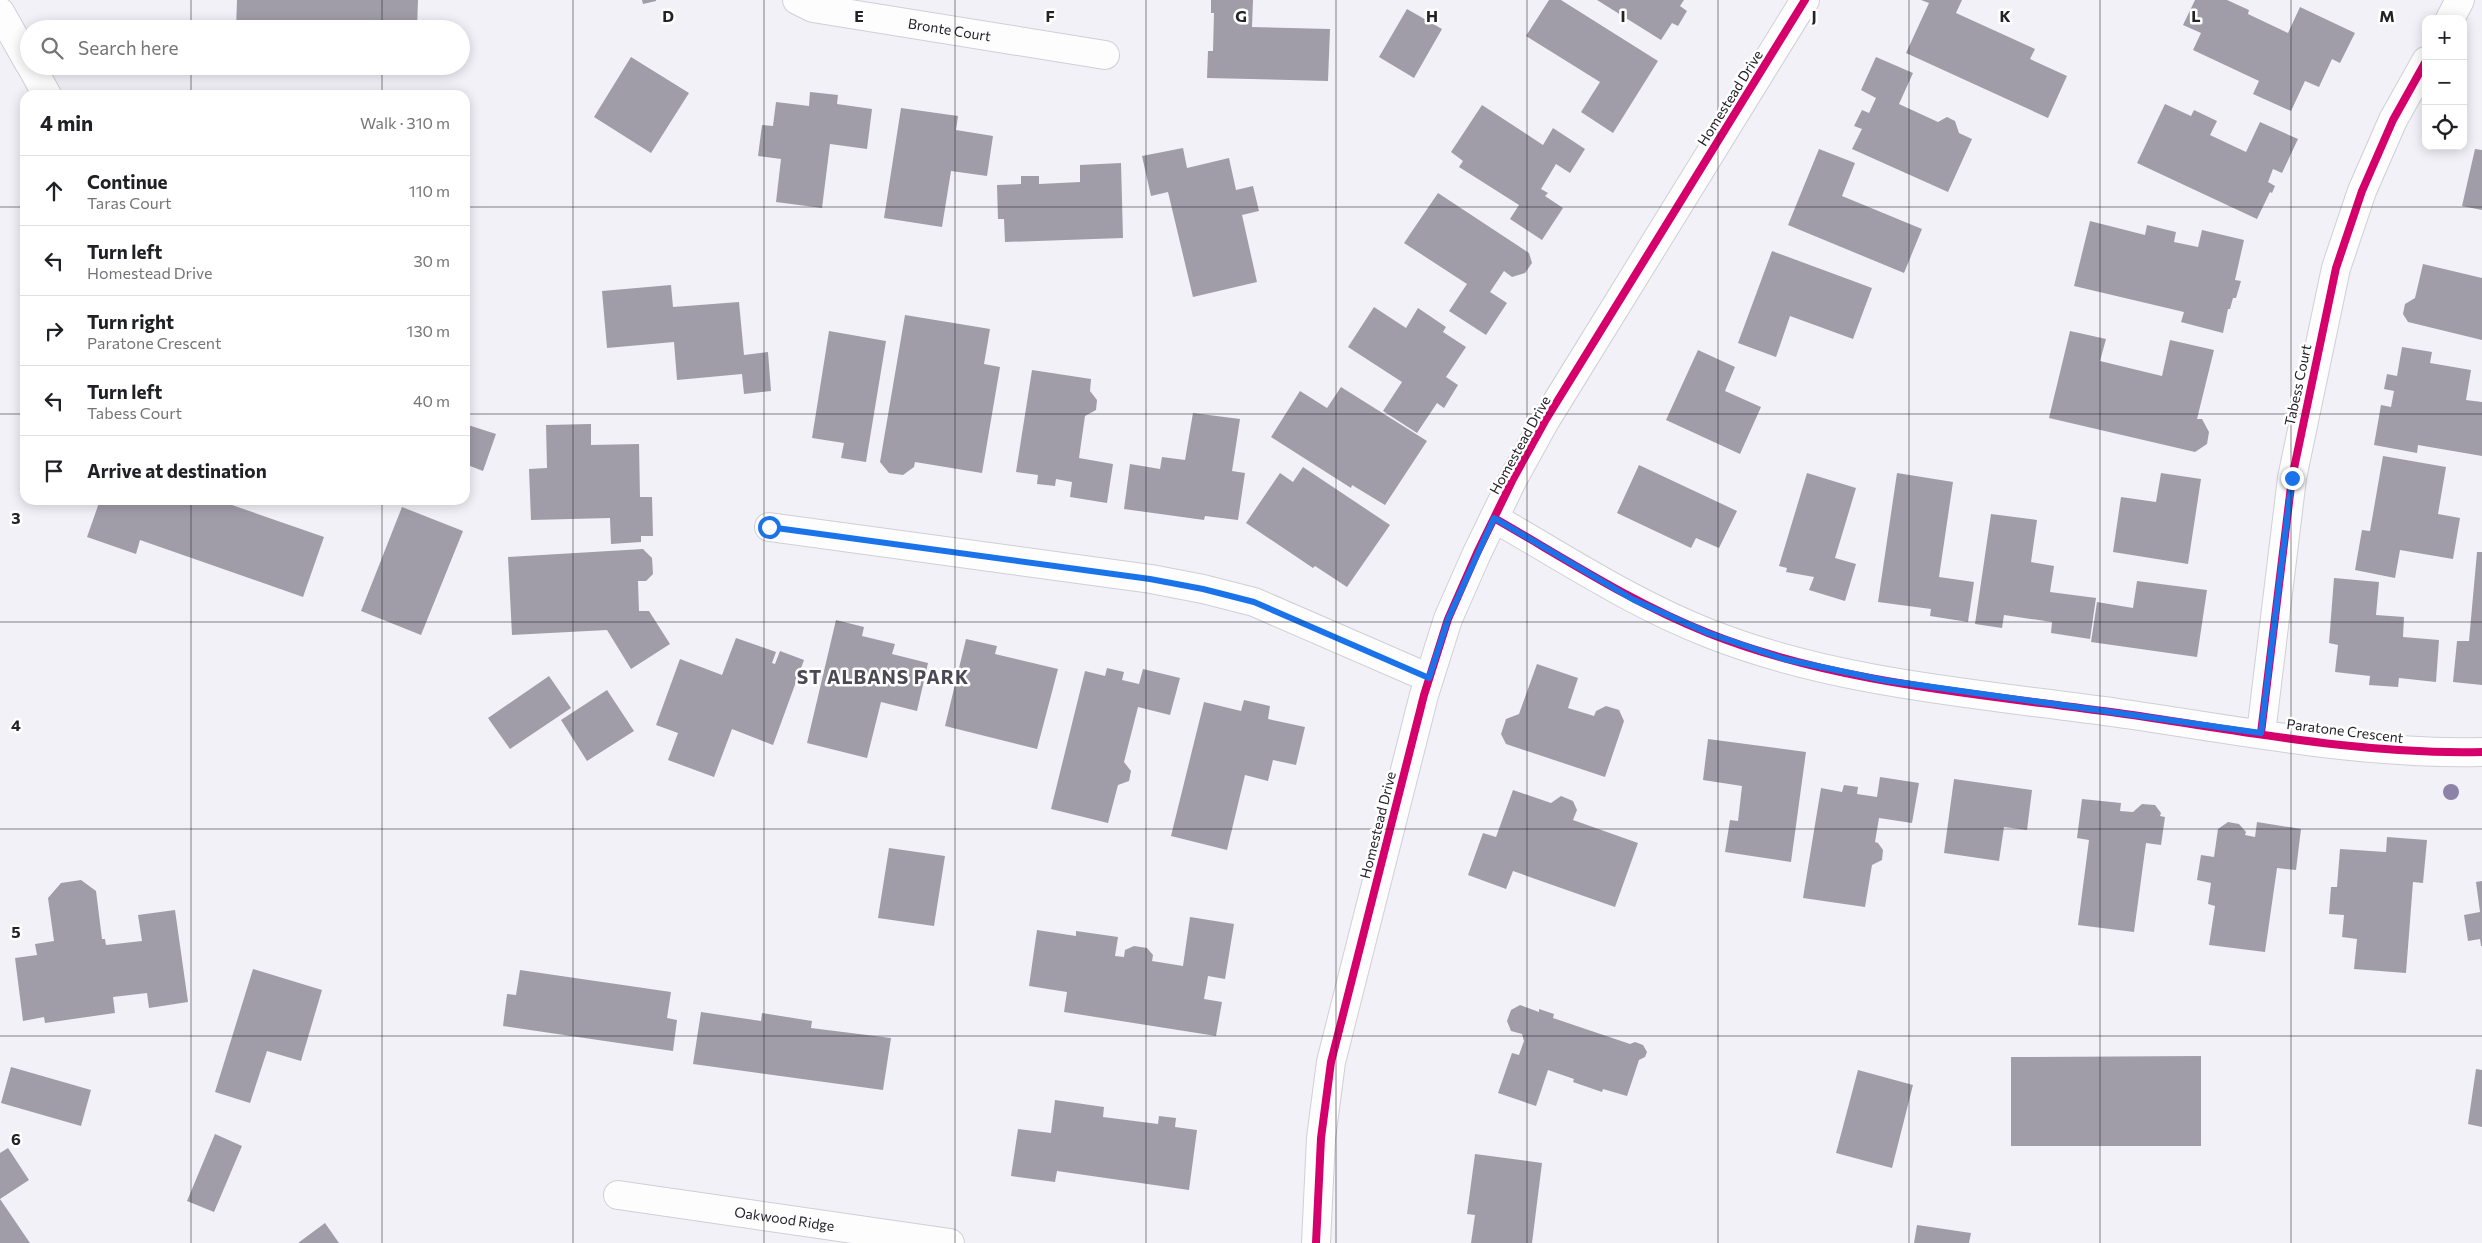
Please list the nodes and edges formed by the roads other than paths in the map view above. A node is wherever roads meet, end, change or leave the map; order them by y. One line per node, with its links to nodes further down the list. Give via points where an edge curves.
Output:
1 (797, 0): 7 (street, Bronte Court, via 821,10)
2 (1805, 0): 11 (street, Homestead Drive, via 1545,422)
3 (2460, 0): 5 (street)
4 (0, 12): 6 (street)
5 (2452, 15)
6 (20, 47)
7 (1105, 55)
8 (2422, 68): 14 (street, Tabess Court, via 2389,129 2362,191 2336,268 2292,478)
9 (36, 75): 10 (street)
10 (44, 90)
11 (1494, 518): 13 (street, Homestead Drive, via 1448,619); 14 (street, Paratone Crescent, via 1634,600 1708,633 1784,659 1883,680)
12 (769, 527): 13 (street, via 1203,589 1254,602)
13 (1429, 678): 18 (street, Homestead Drive, via 1331,1062 1321,1138)
14 (2261, 733): 15 (street, Paratone Crescent, via 2430,753)
15 (2482, 752)
16 (618, 1195): 17 (street, Oakwood Ridge)
17 (950, 1243)
18 (1316, 1243)

